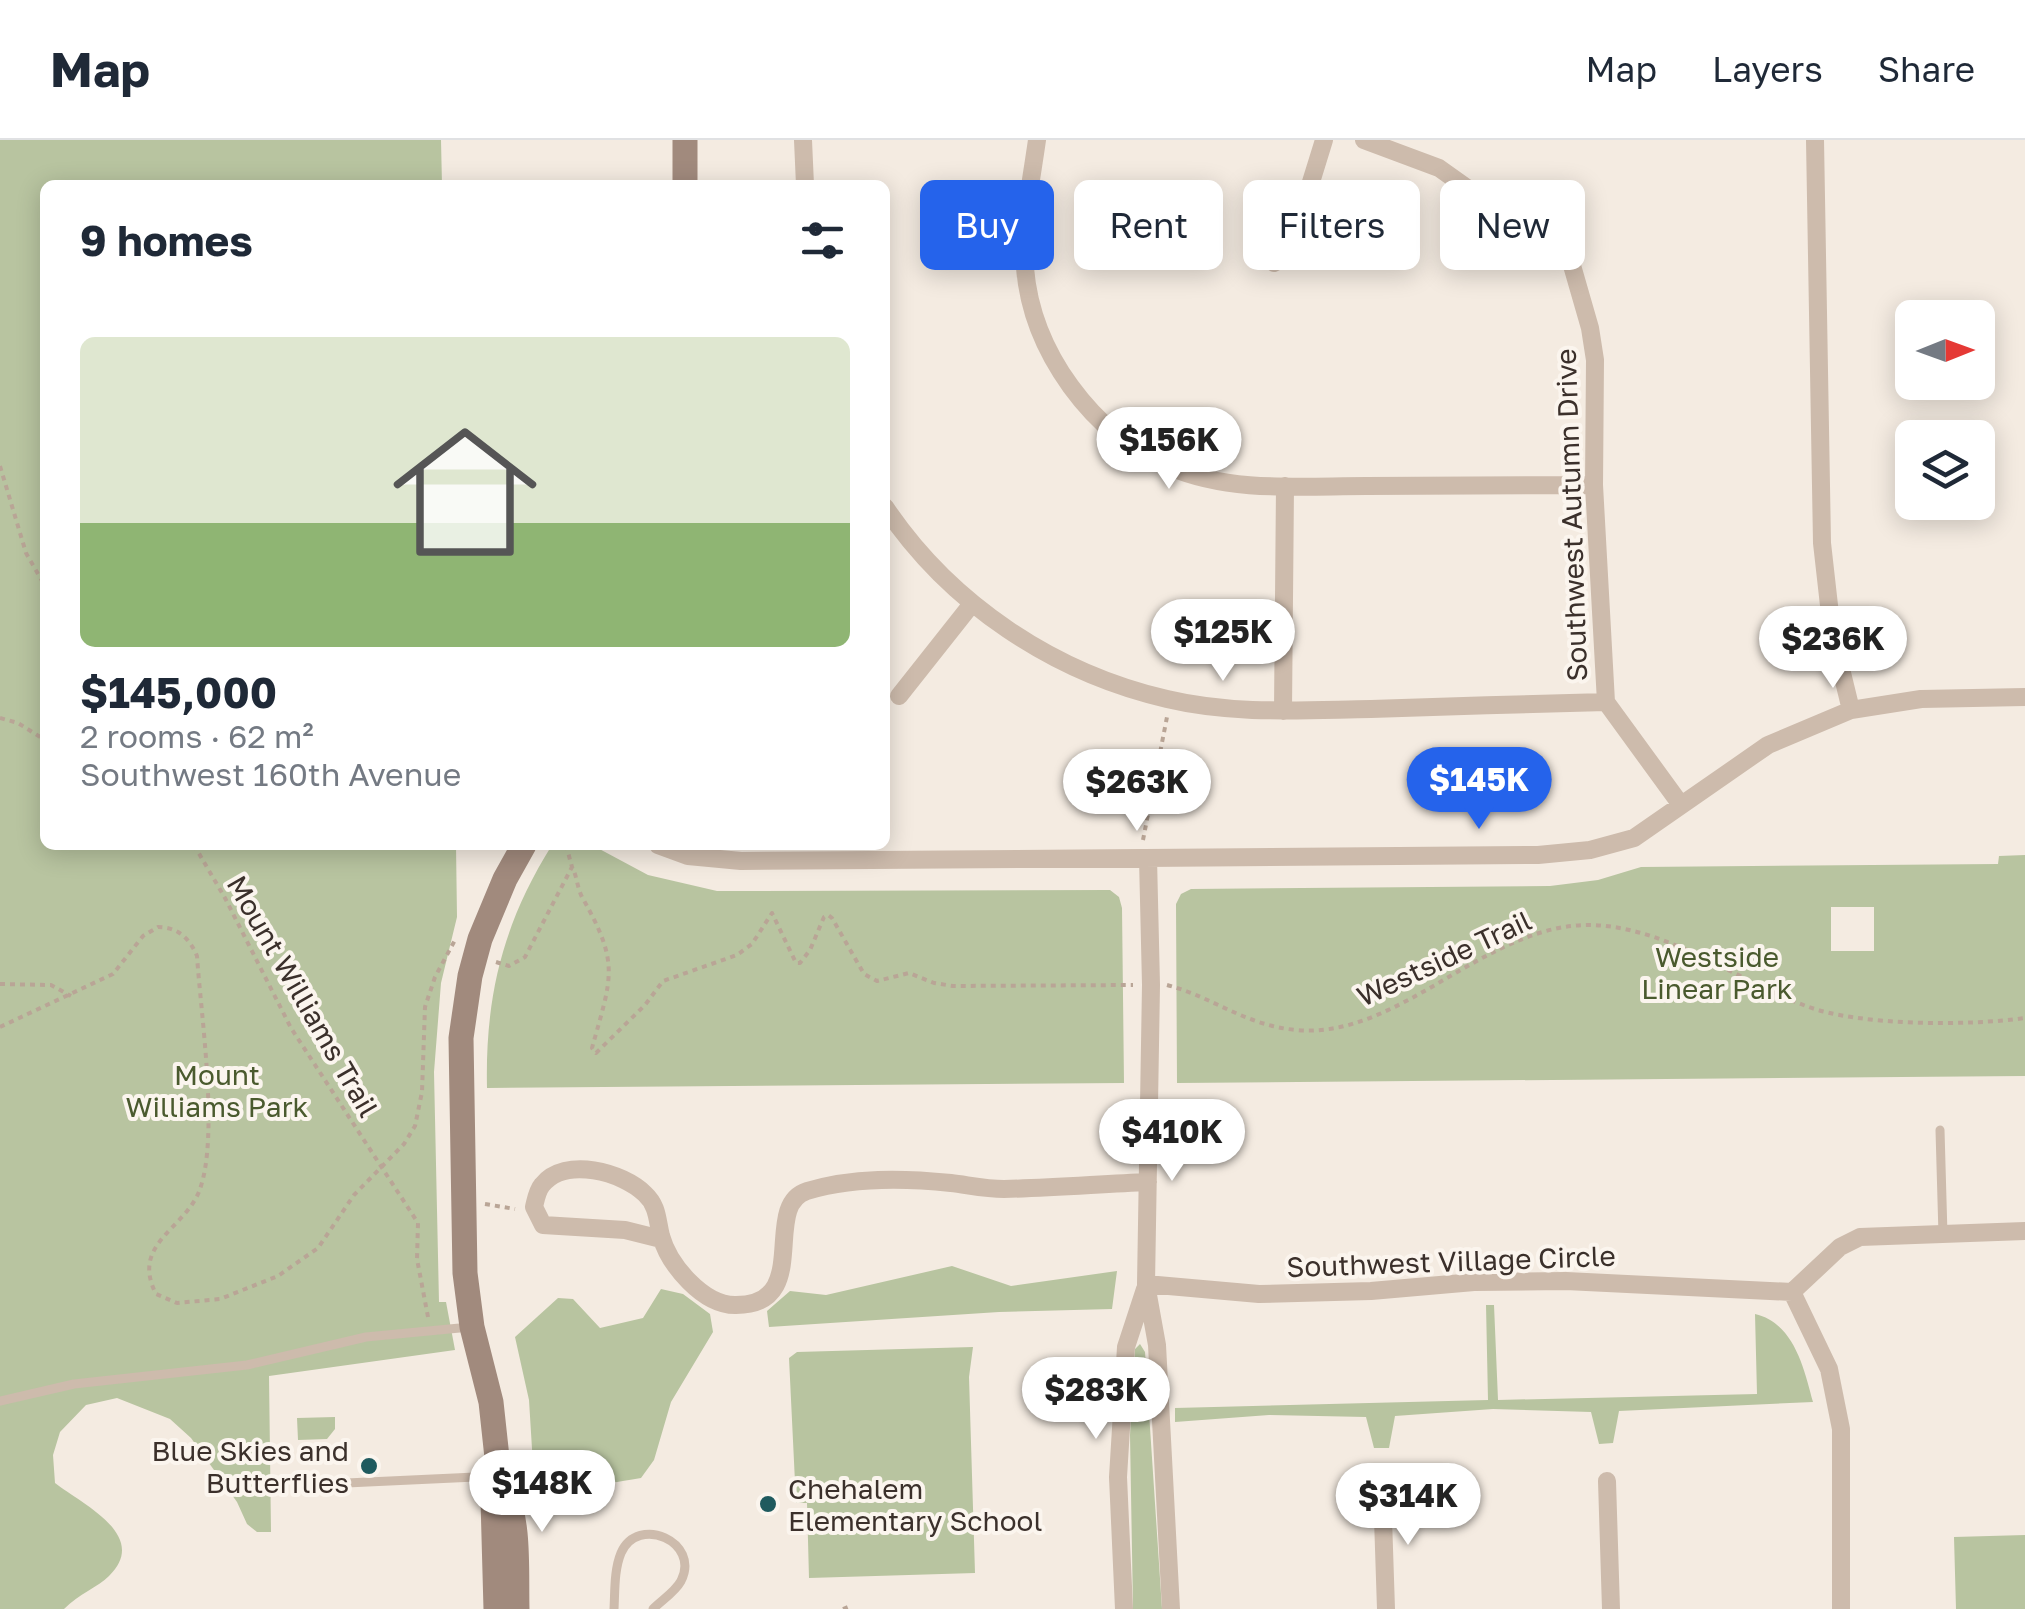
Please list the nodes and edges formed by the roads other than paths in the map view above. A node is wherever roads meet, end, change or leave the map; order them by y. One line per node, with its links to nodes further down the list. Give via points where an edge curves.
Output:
1 (685, 140): 7 (street)
2 (803, 140): 8 (street)
3 (1037, 140): 11 (street, via 1025,215 1026,273 1031,306 1058,367 1100,419 1148,456 1200,477)
4 (1324, 140): 9 (street)
5 (1364, 140): 10 (street, Southwest Autumn Drive, via 1439,168 1571,262 1594,360)
6 (1815, 140): 17 (street, via 1822,543 1832,632)
7 (686, 180)
8 (805, 180)
9 (1312, 180)
10 (1594, 485): 11 (street); 16 (street, Southwest Autumn Drive)
11 (1285, 486): 18 (street)
12 (890, 513): 13 (street)
13 (971, 604): 14 (street); 18 (street, via 1082,671 1170,700)
14 (899, 696)
15 (2025, 697): 17 (street)
16 (1606, 702): 18 (street); 19 (street, Southwest Autumn Drive)
17 (1851, 710): 19 (street, via 1768,745)
18 (1284, 711)
19 (1681, 805): 22 (street, via 1621,843 1538,856)
20 (521, 850): 30 (street, via 480,939 461,1038)
21 (672, 850): 22 (street, via 723,861)
22 (1142, 858): 24 (street, via 1151,985)
23 (1940, 1130): 26 (lane)
24 (1148, 1182): 27 (street, via 1000,1189 885,1179 801,1193 787,1210 780,1278 763,1298 735,1305 708,1298 682,1273); 28 (street)
25 (2025, 1231): 26 (street)
26 (1943, 1234): 29 (street, via 1850,1239)
27 (662, 1239): 27 (street, via 648,1196 630,1182 568,1170 539,1188 534,1206 543,1225)
28 (1146, 1284): 29 (street, Southwest Village Circle, via 1258,1294 1566,1281); 40 (street, via 1126,1346 1118,1477); 41 (street, via 1157,1345)
29 (1792, 1292): 44 (street, via 1829,1369 1841,1428)
30 (472, 1327): 31 (lane, via 366,1337 247,1365 74,1384); 32 (street, via 491,1402)
31 (0, 1401)
32 (499, 1476): 34 (lane); 36 (street); 37 (street, via 515,1542)
33 (1607, 1480): 43 (street)
34 (325, 1484)
35 (1382, 1488): 42 (street)
36 (496, 1609)
37 (517, 1609)
38 (614, 1609): 39 (lane, via 625,1545 658,1534 681,1553 684,1573)
39 (653, 1609)
40 (1124, 1609)
41 (1171, 1609)
42 (1386, 1609)
43 (1611, 1609)
44 (1841, 1609)

